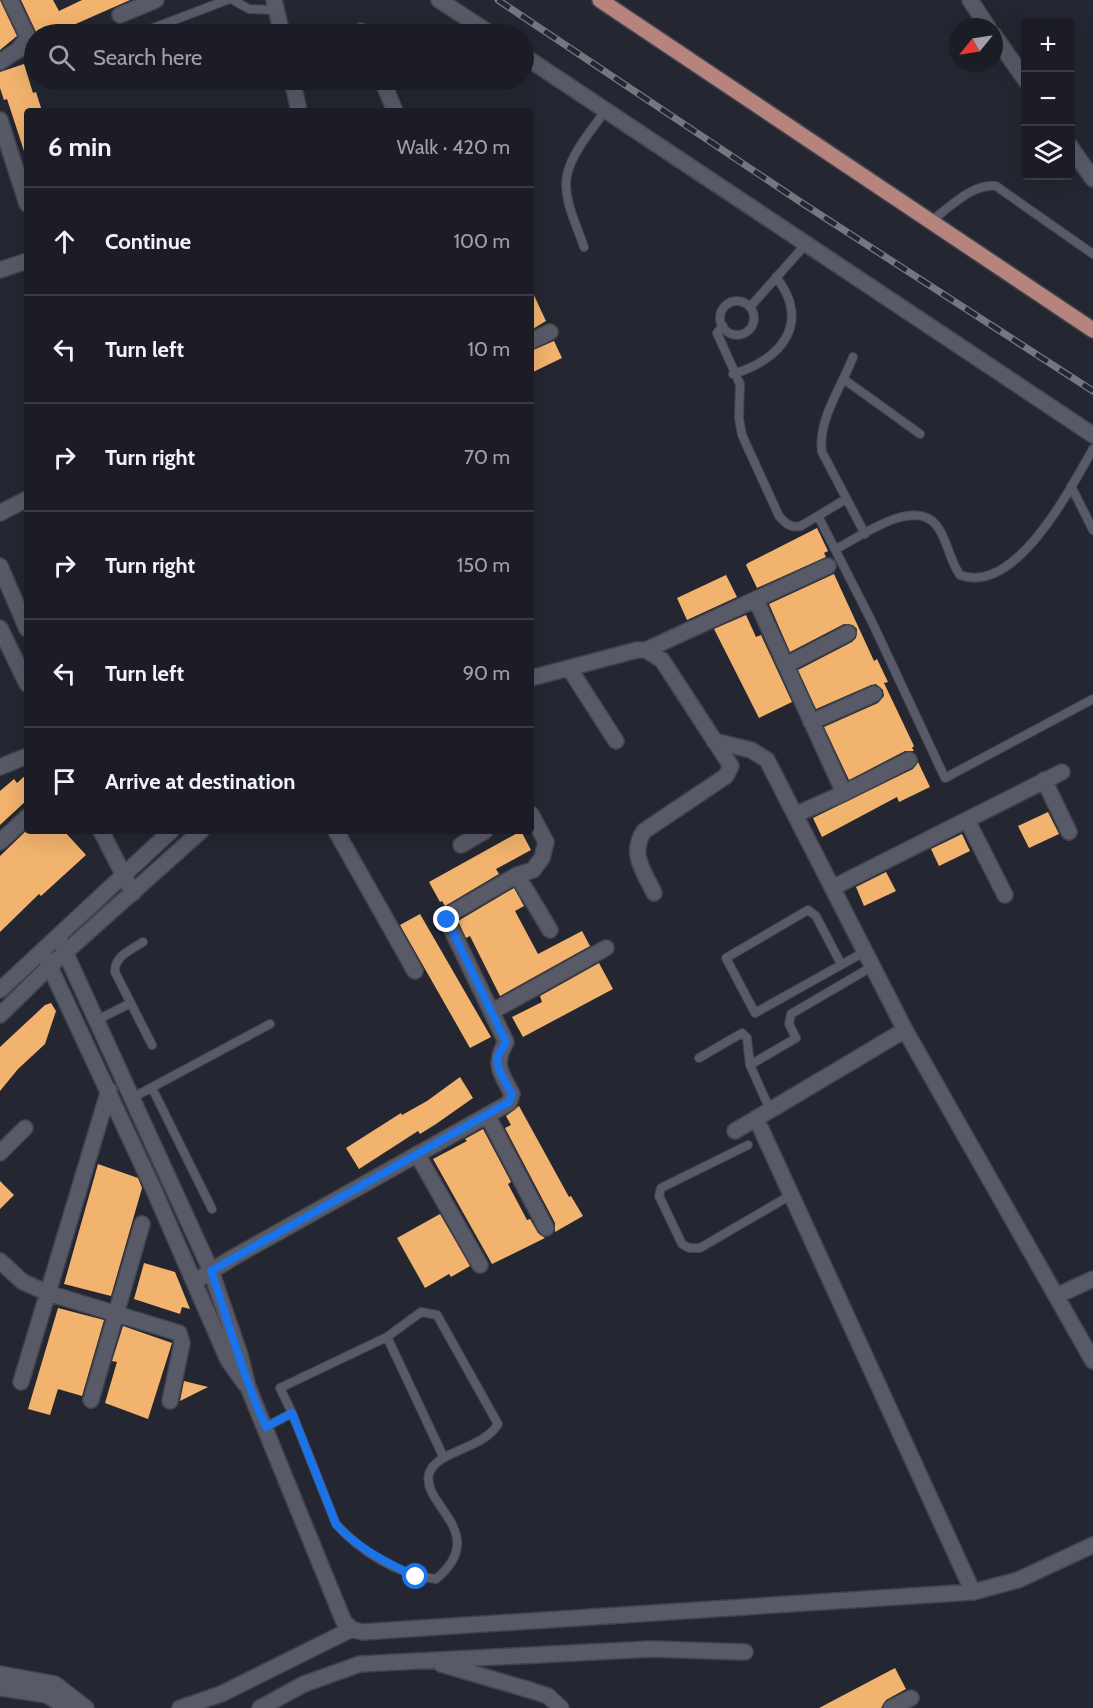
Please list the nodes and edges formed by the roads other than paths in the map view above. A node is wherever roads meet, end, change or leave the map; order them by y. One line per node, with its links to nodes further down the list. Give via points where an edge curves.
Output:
1 (10, 0): 14 (street)
2 (156, 0): 9 (street)
3 (227, 0): 11 (lane)
4 (233, 0): 8 (lane, via 249,9)
5 (439, 0): 13 (street)
6 (600, 0): 29 (main road)
7 (970, 0): 10 (street)
8 (275, 5): 12 (street)
9 (120, 15)
10 (982, 18)
11 (164, 24)
12 (280, 24)
13 (476, 24)
14 (24, 29)
15 (24, 42): 17 (street)
16 (1003, 48): 19 (street)
17 (0, 62)
18 (534, 63): 24 (street)
19 (1021, 74)
20 (294, 90): 22 (street)
21 (386, 90): 23 (street)
22 (298, 108)
23 (394, 108)
24 (605, 111): 30 (street); 31 (lane, via 567,176 567,195)
25 (0, 120): 28 (street)
26 (1075, 152): 27 (street)
27 (1093, 179)
28 (24, 195)
29 (931, 221): 32 (lane, via 974,190 996,186); 38 (main road)
30 (806, 244): 35 (lane); 45 (street)
31 (584, 247)
32 (1093, 254)
33 (24, 262): 34 (street)
34 (0, 270)
35 (776, 278): 36 (lane); 42 (lane, via 793,315 786,340 759,365)
36 (750, 306): 37 (lane, via 738,301 727,304 721,313); 37 (lane, via 754,320 750,330 734,335)
37 (723, 326): 42 (lane, via 717,333)
38 (1092, 328)
39 (550, 332): 40 (street)
40 (534, 340)
41 (853, 357): 43 (lane)
42 (734, 374): 51 (lane, via 740,384 742,435 779,516 793,527)
43 (844, 380): 44 (lane); 48 (lane, via 824,423 820,442)
44 (920, 434)
45 (1093, 435)
46 (1093, 448): 47 (lane)
47 (1071, 486): 52 (lane); 53 (lane, via 1055,514 1015,562 979,578 960,575 952,565 937,525 922,515 906,514)
48 (846, 499): 51 (lane); 53 (lane)
49 (24, 501): 50 (street)
50 (0, 513)
51 (818, 516): 54 (lane)
52 (1093, 530)
53 (865, 534): 54 (lane)
54 (837, 549): 68 (lane, via 945,778)
55 (0, 566): 58 (street)
56 (828, 566): 57 (street)
57 (756, 600): 61 (street); 63 (street)
58 (24, 622)
59 (0, 628): 62 (street)
60 (848, 633): 63 (street)
61 (646, 650): 64 (street); 71 (street, via 662,660)
62 (6, 655): 66 (street)
63 (786, 665): 69 (street)
64 (569, 668): 65 (street); 70 (street)
65 (534, 677)
66 (24, 678)
67 (874, 694): 69 (street)
68 (1093, 699)
69 (811, 722): 77 (street)
70 (616, 741)
71 (714, 741): 78 (street, via 751,750 767,760); 94 (street, via 731,765 726,776 644,831 637,843 638,857)
72 (24, 757): 74 (street)
73 (909, 760): 77 (street)
74 (0, 767)
75 (1062, 772): 76 (street)
76 (1044, 780): 79 (street); 82 (street)
77 (844, 793): 78 (street)
78 (797, 814): 92 (street)
79 (967, 819): 92 (street); 95 (street)
80 (24, 820): 88 (street)
81 (534, 820): 90 (street, via 546,842 542,858 532,870)
82 (1069, 832)
83 (103, 834): 91 (street)
84 (168, 834): 91 (street)
85 (198, 834): 93 (street)
86 (338, 834): 106 (street)
87 (480, 834): 89 (street)
88 (0, 842)
89 (461, 845)
90 (517, 875): 96 (street); 109 (street, via 450,914 447,920)
91 (125, 877): 93 (street); 97 (street)
92 (834, 887): 100 (street)
93 (133, 893): 102 (street)
94 (654, 893)
95 (1005, 895)
96 (550, 930)
97 (58, 938): 101 (street); 102 (street)
98 (143, 942): 108 (lane, via 118,959 115,966)
99 (606, 948): 109 (street)
100 (866, 951): 103 (lane); 104 (street)
101 (43, 952): 105 (street); 107 (street)
102 (66, 953): 105 (street); 111 (street)
103 (842, 964): 103 (lane, via 755,1013 726,958 808,910 816,916)
104 (873, 966): 113 (street); 116 (lane, via 790,1014 789,1024 796,1038)
105 (49, 967): 110 (street); 119 (street)
106 (415, 971)
107 (0, 990)
108 (131, 1003): 111 (lane); 114 (lane)
109 (493, 1011): 122 (street, via 506,1042 497,1058 499,1070 512,1094 509,1102)
110 (0, 1016)
111 (97, 1020): 117 (street)
112 (270, 1024): 118 (lane)
113 (905, 1030): 121 (street); 138 (street)
114 (152, 1045)
115 (699, 1058): 116 (lane, via 742,1033 747,1038)
116 (750, 1065): 121 (lane)
117 (118, 1068): 119 (street); 120 (street)
118 (152, 1088): 120 (lane); 129 (lane)
119 (108, 1094): 136 (street); 137 (street)
120 (132, 1098): 134 (street)
121 (763, 1114): 124 (street); 128 (street)
122 (487, 1115): 127 (street); 131 (street)
123 (25, 1128): 126 (street)
124 (735, 1131)
125 (748, 1145): 128 (lane, via 661,1188 659,1196 682,1244 700,1248)
126 (0, 1153)
127 (417, 1154): 133 (street); 134 (street)
128 (791, 1195): 150 (street)
129 (212, 1209)
130 (142, 1224): 139 (street)
131 (546, 1228)
132 (1, 1264): 137 (street, via 23,1282)
133 (480, 1265)
134 (211, 1271): 136 (street); 143 (street)
135 (1093, 1279): 138 (street)
136 (195, 1281): 143 (street, via 228,1360)
137 (48, 1293): 139 (street); 142 (street)
138 (1056, 1296): 141 (street)
139 (118, 1312): 144 (street); 145 (street, via 160,1325 182,1338)
140 (387, 1337): 146 (lane, via 280,1388); 148 (lane); 148 (lane, via 422,1312 437,1315 498,1424 481,1443)
141 (1093, 1360)
142 (21, 1382)
143 (248, 1387): 147 (street)
144 (91, 1400)
145 (170, 1401)
146 (292, 1413): 147 (lane); 148 (lane, via 336,1524 349,1539 416,1577 436,1579 455,1555 457,1533 428,1482 430,1471)
147 (266, 1427): 151 (street, via 344,1622)
148 (444, 1458)
149 (1093, 1545): 150 (street, via 1018,1580)
150 (973, 1592): 151 (street, via 362,1632)
151 (352, 1629): 159 (street, via 221,1694)
152 (745, 1652): 153 (street, via 651,1649)
153 (431, 1660): 160 (street, via 360,1664 304,1684); 161 (street, via 548,1696)
154 (0, 1674): 158 (street, via 55,1684)
155 (0, 1688): 157 (street, via 47,1695)
156 (911, 1698): 162 (street)
157 (67, 1708)
158 (86, 1708)
159 (180, 1708)
160 (260, 1708)
161 (561, 1708)
162 (891, 1708)

